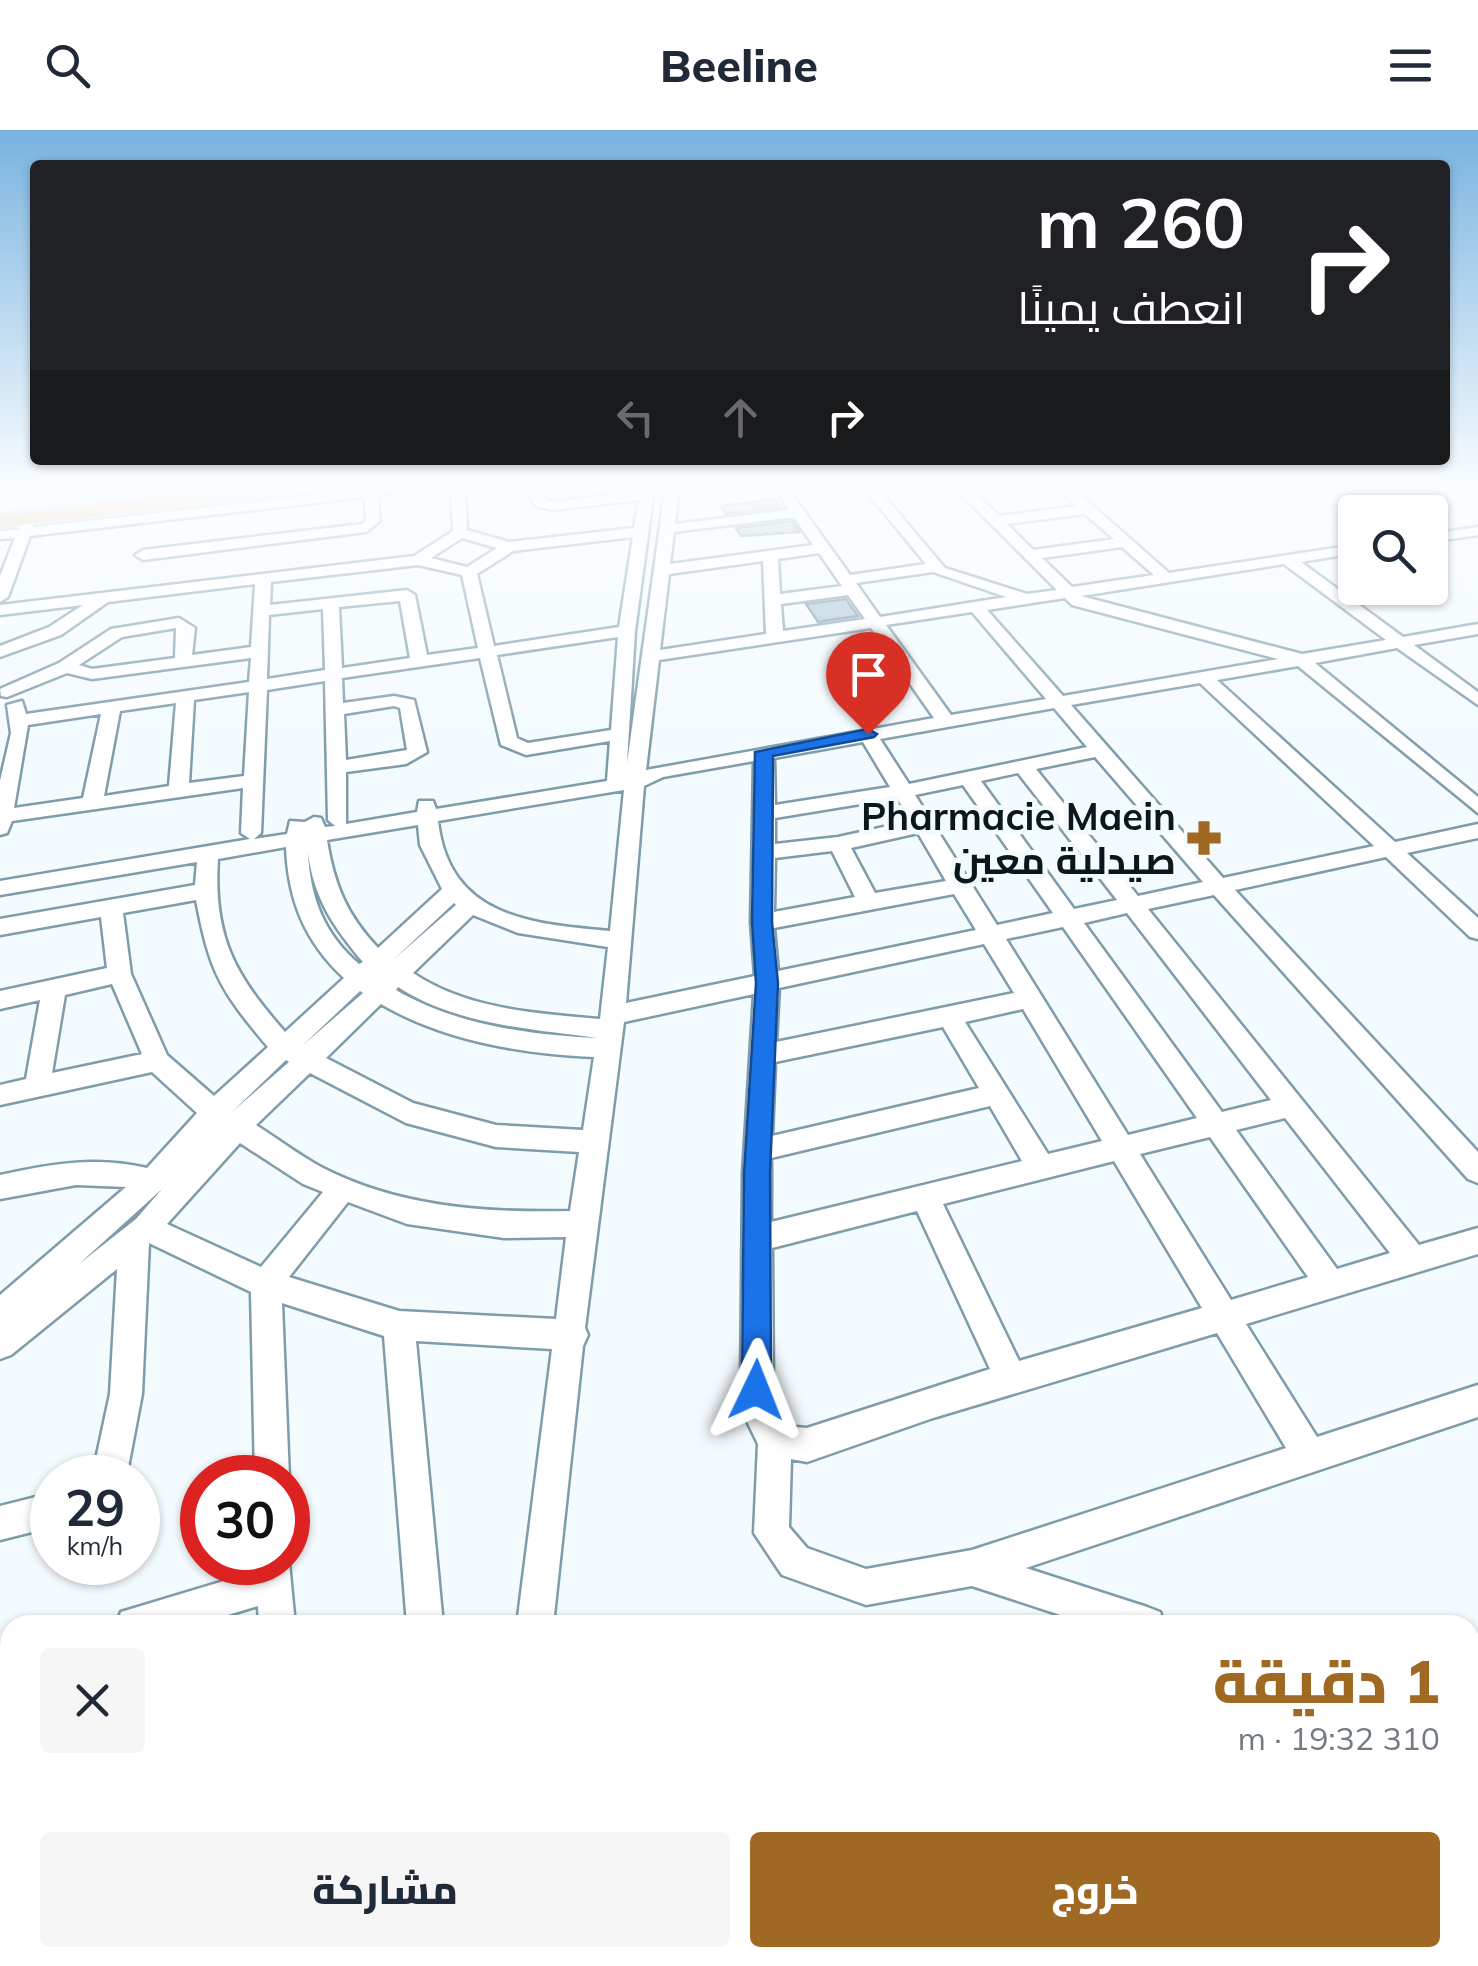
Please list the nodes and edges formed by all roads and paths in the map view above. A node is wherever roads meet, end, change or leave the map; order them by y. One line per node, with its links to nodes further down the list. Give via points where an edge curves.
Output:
1 (135, 576): 17 (street)
2 (165, 576): 13 (street)
3 (283, 576): 13 (street)
4 (470, 576): 31 (street)
5 (636, 576): 26 (street)
6 (660, 576): 32 (street)
7 (772, 576): 19 (street)
8 (844, 576): 14 (street)
9 (927, 576): 15 (street)
10 (1049, 576): 16 (street)
11 (1164, 576): 16 (street)
12 (1310, 576): 28 (street)
13 (263, 578): 23 (street)
14 (851, 585): 15 (street); 19 (street); 24 (street)
15 (934, 587): 18 (street); 21 (street); 24 (street)
16 (1067, 594): 18 (street); 33 (street, via 1103,610)
17 (104, 598): 22 (street); 30 (street, via 55,632)
18 (1026, 598): 21 (street)
19 (774, 600): 27 (street)
20 (331, 603): 23 (street); 34 (street, via 408,595); 37 (street)
21 (976, 607): 42 (street)
22 (0, 610)
23 (262, 612): 29 (street)
24 (878, 622): 27 (street); 46 (street)
25 (1478, 628): 28 (street)
26 (628, 631): 31 (street); 48 (street)
27 (775, 638): 32 (street)
28 (1400, 642): 33 (street); 43 (street)
29 (262, 651): 35 (street); 39 (street)
30 (0, 652)
31 (487, 652): 34 (street); 48 (street, via 512,746)
32 (653, 656): 54 (street)
33 (1300, 660): 38 (street); 61 (street)
34 (419, 661): 37 (street)
35 (183, 662): 36 (street, via 92,674); 36 (street, via 187,628 179,623 118,633)
36 (65, 666): 40 (street)
37 (332, 674): 39 (street); 45 (street)
38 (1204, 676): 42 (street); 70 (street)
39 (261, 686): 41 (street); 56 (street)
40 (4, 692): 47 (street, via 16,704)
41 (184, 697): 44 (street); 58 (street)
42 (1056, 700): 46 (street); 50 (street)
43 (1478, 700)
44 (112, 708): 47 (street); 60 (street)
45 (336, 710): 53 (street); 53 (street, via 405,702 416,752)
46 (944, 719): 49 (street)
47 (18, 721): 57 (street)
48 (619, 734): 54 (street)
49 (868, 734): 51 (street); 59 (street)
50 (1100, 750): 52 (street); 76 (street)
51 (764, 752): 54 (street); 63 (street)
52 (1022, 765): 55 (street); 80 (street)
53 (338, 767): 66 (street)
54 (633, 776): 62 (street); 87 (street)
55 (967, 776): 59 (street); 82 (street)
56 (254, 780): 58 (street); 68 (street)
57 (4, 785): 64 (street)
58 (179, 790): 60 (street)
59 (904, 790): 63 (street); 65 (street)
60 (92, 803): 64 (street)
61 (1478, 806)
62 (426, 812): 66 (street); 78 (street, via 432,863)
63 (764, 812): 71 (street)
64 (2, 822)
65 (925, 825): 69 (street); 74 (street)
66 (312, 829): 68 (street); 72 (street); 89 (street, via 303,894 312,924)
67 (1478, 831): 70 (street)
68 (251, 833): 73 (street)
69 (838, 844): 71 (street); 79 (street)
70 (1392, 850): 76 (street); 85 (street)
71 (765, 852): 83 (street)
72 (208, 854): 75 (street); 77 (street)
73 (0, 874)
74 (962, 884): 79 (street); 86 (street)
75 (0, 888)
76 (1220, 888): 80 (street); 109 (street)
77 (205, 891): 81 (street); 96 (street, via 220,960 239,996)
78 (461, 898): 87 (street, via 523,927); 89 (street)
79 (868, 900): 83 (street)
80 (1136, 906): 82 (street); 102 (street)
81 (111, 909): 84 (street); 88 (street)
82 (1068, 921): 86 (street); 104 (street)
83 (762, 922): 90 (street)
84 (0, 927)
85 (1478, 930)
86 (994, 937): 90 (street); 92 (street)
87 (622, 940): 95 (street)
88 (120, 974): 91 (street); 98 (street)
89 (379, 975): 95 (street, via 428,1018 478,1035); 96 (street)
90 (767, 983): 95 (street); 97 (street)
91 (54, 988): 93 (street); 99 (street)
92 (1032, 998): 94 (street); 106 (street)
93 (0, 1000)
94 (949, 1016): 97 (street); 100 (street)
95 (611, 1031): 105 (street)
96 (293, 1053): 103 (street); 105 (street, via 406,1112 496,1136)
97 (763, 1056): 107 (street)
98 (157, 1061): 99 (street); 103 (street)
99 (37, 1088): 101 (street)
100 (996, 1094): 107 (street); 108 (street)
101 (0, 1096)
102 (1293, 1105): 104 (street); 118 (street)
103 (226, 1119): 110 (street); 112 (street); 115 (street)
104 (1214, 1126): 106 (street); 120 (street)
105 (596, 1142): 114 (street)
106 (1123, 1149): 108 (street); 123 (street)
107 (759, 1150): 116 (street)
108 (1042, 1170): 113 (street)
109 (1478, 1171)
110 (152, 1182): 111 (street, via 112,1170); 121 (street)
111 (0, 1187)
112 (342, 1189): 114 (street, via 407,1212 504,1226); 119 (street)
113 (926, 1197): 116 (street); 127 (street)
114 (582, 1224): 125 (street)
115 (139, 1234): 119 (street); 121 (street); 130 (street)
116 (758, 1238): 129 (street, via 756,1390 759,1414)
117 (1478, 1241): 118 (street)
118 (1413, 1260): 120 (street)
119 (266, 1284): 124 (street); 131 (street)
120 (1331, 1285): 123 (street)
121 (37, 1300): 122 (street); 126 (street)
122 (0, 1314)
123 (1224, 1316): 127 (street); 132 (street)
124 (399, 1326): 125 (street); 140 (street)
125 (573, 1335): 141 (street)
126 (0, 1344)
127 (1010, 1379): 129 (street, via 808,1444)
128 (1478, 1401): 132 (street)
129 (775, 1441): 135 (street, via 771,1533 795,1562 866,1588)
130 (115, 1455)
131 (271, 1455)
132 (1309, 1455): 135 (street)
133 (30, 1516): 134 (street)
134 (0, 1523)
135 (972, 1568): 142 (street)
136 (240, 1585): 138 (street)
137 (275, 1585): 139 (street)
138 (161, 1615)
139 (277, 1615)
140 (424, 1615)
141 (536, 1615)
142 (1116, 1615)

